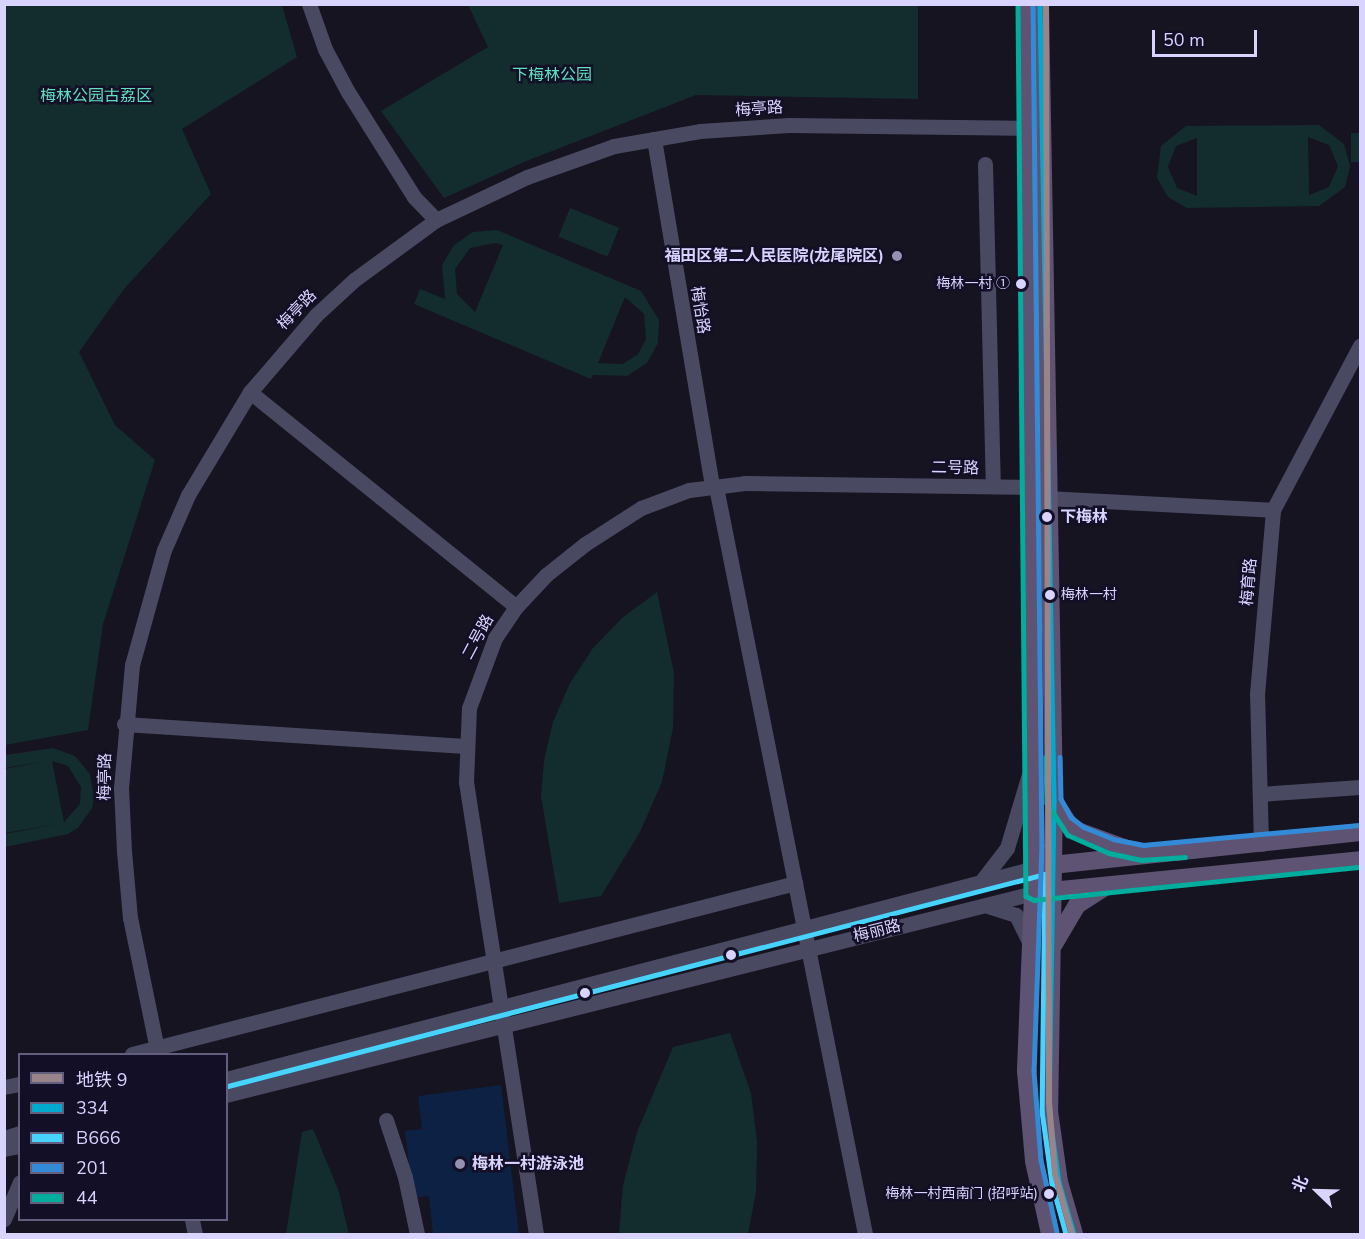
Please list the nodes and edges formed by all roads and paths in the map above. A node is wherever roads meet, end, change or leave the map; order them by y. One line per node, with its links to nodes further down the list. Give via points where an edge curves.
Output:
1 (309, 4): 7 (street, via 325,49 348,92 414,197)
2 (1026, 4): 4 (main road)
3 (1040, 4): 4 (main road)
4 (1034, 128): 5 (street, 梅亭路, via 789,125 700,131); 12 (main road)
5 (654, 139): 7 (street, 梅亭路, via 614,146 527,177); 11 (street, 梅怡路)
6 (985, 164): 10 (street)
7 (436, 220): 9 (street, 梅亭路, via 354,280 302,330)
8 (1360, 346): 13 (street, 梅育路)
9 (250, 392): 14 (street); 15 (street, 梅亭路, via 188,495 164,550 132,665)
10 (993, 486): 11 (street, 二号路, via 745,483); 12 (street, 二号路)
11 (715, 487): 14 (street, 二号路, via 689,490 641,508 577,550); 27 (street, 梅怡路)
12 (1039, 493): 13 (street, 二号路); 16 (main road); 20 (main road)
13 (1273, 510): 19 (street, 梅育路, via 1257,694)
14 (516, 607): 17 (street, 二号路, via 479,672)
15 (124, 724): 17 (street); 40 (street, 梅亭路, via 121,788 130,918)
16 (1035, 744): 26 (main road); 28 (street, via 1009,841 999,862)
17 (465, 746): 36 (street, 二号路, via 466,782)
18 (1360, 787): 19 (street)
19 (1260, 794): 22 (street, 梅育路)
20 (1054, 801): 23 (main road, via 1065,822 1080,834); 25 (main road)
21 (1360, 832): 22 (main road, 梅丽路)
22 (1261, 843): 23 (main road, 梅丽路)
23 (1143, 853): 25 (main road, 梅丽路)
24 (1360, 860): 29 (main road, 梅丽路)
25 (1053, 864): 26 (main road, 梅丽路); 30 (main road)
26 (1035, 867): 28 (street, 梅丽路); 31 (main road)
27 (795, 883): 33 (street, 梅怡路); 36 (street)
28 (980, 883): 33 (street, 梅丽路)
29 (1109, 885): 30 (main road, 梅丽路); 37 (main road, via 1090,895 1065,919 1056,936)
30 (1052, 890): 31 (main road, 梅丽路); 37 (main road)
31 (1033, 893): 32 (street, 梅丽路); 34 (main road)
32 (970, 908): 34 (street, via 1008,909 1022,922); 35 (street, 梅丽路)
33 (804, 929): 35 (street, 梅怡路); 38 (street, 梅丽路)
34 (1030, 945): 50 (main road, via 1028,1107 1034,1161)
35 (808, 949): 39 (street, 梅丽路); 49 (street, 梅怡路)
36 (492, 961): 38 (street, 二号路); 40 (street)
37 (1049, 969): 51 (main road, via 1050,1126 1063,1202)
38 (500, 1008): 39 (street, 二号路); 42 (street, 梅丽路)
39 (502, 1026): 43 (street, 梅丽路); 48 (street, 二号路)
40 (157, 1051): 41 (street)
41 (140, 1053)
42 (228, 1078)
43 (228, 1094)
44 (386, 1120): 47 (street, via 405,1177)
45 (18, 1187): 46 (street)
46 (4, 1219)
47 (417, 1234)
48 (536, 1234)
49 (865, 1234)
50 (1050, 1234)
51 (1074, 1234)

